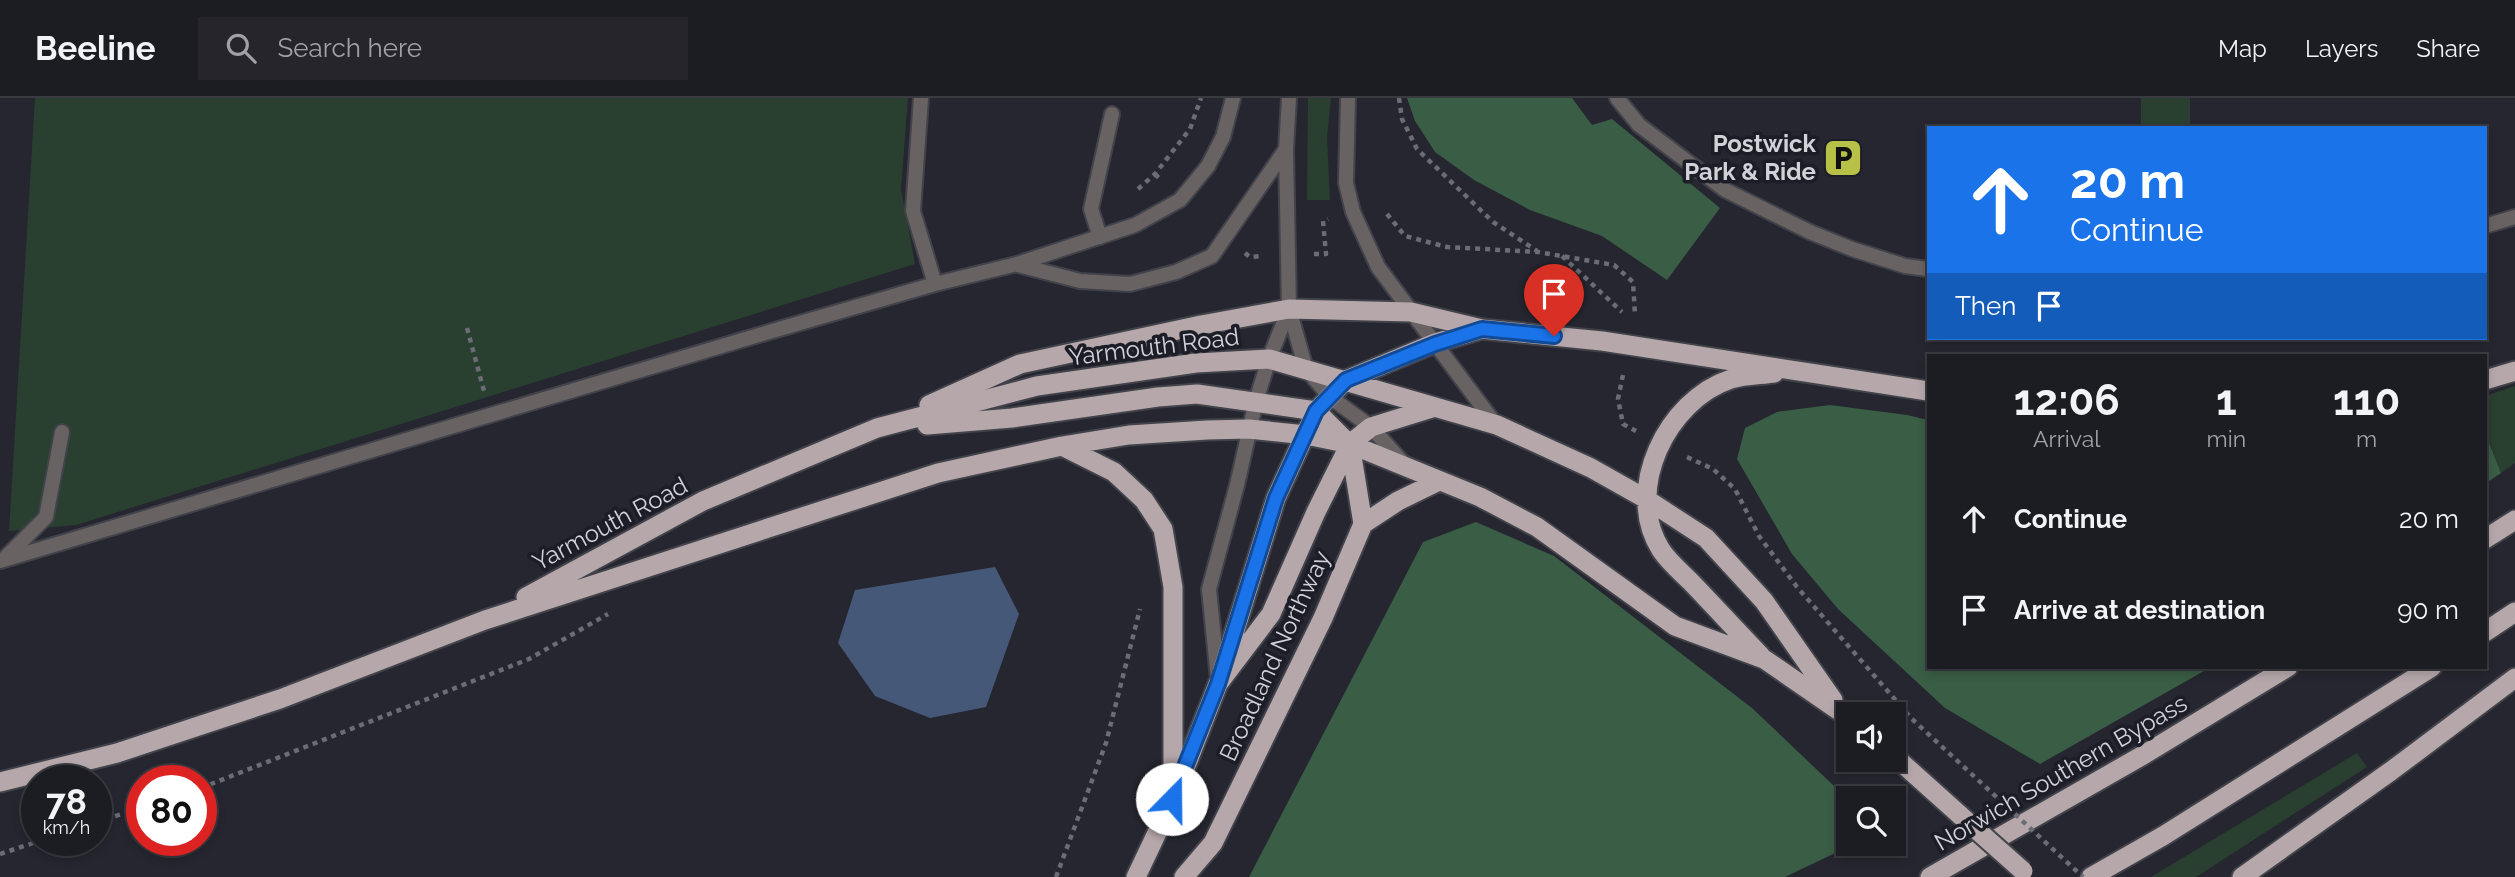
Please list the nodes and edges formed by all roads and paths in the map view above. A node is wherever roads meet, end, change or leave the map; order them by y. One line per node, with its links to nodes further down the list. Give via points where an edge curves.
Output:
1 (921, 98): 20 (lane, via 913,211)
2 (1201, 98): 10 (path, via 1190,130 1155,174 1133,193)
3 (1233, 98): 14 (lane, via 1223,137 1208,166 1180,200 1135,225)
4 (1289, 98): 9 (lane)
5 (1348, 98): 11 (lane, via 1346,183)
6 (1399, 98): 15 (path, via 1402,119 1417,149 1493,222)
7 (1617, 98): 19 (lane, via 1639,125 1724,190 1852,249)
8 (1112, 114): 10 (lane)
9 (1286, 149): 16 (lane); 18 (lane, via 1212,256 1175,272 1130,284 1080,281)
10 (1091, 209): 14 (lane)
11 (1353, 212): 16 (path, via 1323,220 1326,254); 22 (lane, via 1378,267)
12 (2515, 216): 13 (lane)
13 (2487, 225)
14 (1100, 237): 18 (lane)
15 (1538, 252)
16 (1289, 256): 21 (lane)
17 (1561, 256): 23 (path)
18 (1017, 264): 20 (lane)
19 (1927, 269)
20 (935, 284): 37 (lane)
21 (1289, 309): 22 (highway); 27 (lane); 28 (lane); 40 (highway, via 1020,364)
22 (1411, 312): 25 (highway); 26 (lane)
23 (1623, 312)
24 (467, 328): 37 (path)
25 (1482, 329): 26 (highway); 29 (highway, via 1602,341)
26 (1435, 344): 32 (highway); 38 (lane)
27 (1269, 359): 28 (highway, Yarmouth Road); 34 (lane); 40 (highway, Yarmouth Road, via 1196,363 1037,386)
28 (1306, 369): 32 (highway, Yarmouth Road); 35 (lane)
29 (1795, 370): 33 (highway); 48 (highway, via 1731,379 1696,398 1671,424 1660,445)
30 (2515, 371): 31 (highway)
31 (2487, 379)
32 (1346, 380): 35 (highway); 36 (highway, Yarmouth Road)
33 (1927, 391)
34 (1256, 401): 35 (highway); 40 (highway, via 1197,394 1012,418); 41 (lane)
35 (1323, 404): 39 (lane); 43 (highway); 44 (highway)
36 (1432, 408): 38 (highway, Yarmouth Road); 39 (highway)
37 (491, 415): 52 (lane)
38 (1497, 425): 48 (highway, Yarmouth Road)
39 (1371, 427): 44 (highway); 46 (lane)
40 (877, 428): 57 (highway, Yarmouth Road, via 703,501)
41 (1250, 429): 43 (highway, Yarmouth Road); 45 (highway, Yarmouth Road, via 1129,435); 63 (lane, via 1209,589)
42 (62, 432): 52 (lane, via 46,517)
43 (1306, 435): 44 (highway, Yarmouth Road); 63 (highway, via 1276,498)
44 (1350, 444): 46 (highway, Yarmouth Road); 50 (highway); 63 (highway, Broadland Northway, via 1271,614)
45 (1062, 446): 57 (highway, Yarmouth Road, via 939,473); 69 (highway, Broadland Northway, via 1114,472 1144,500 1163,529 1173,587)
46 (1407, 467): 47 (highway, Yarmouth Road)
47 (1439, 481): 50 (highway, via 1398,500); 59 (highway, Yarmouth Road, via 1537,527 1675,626)
48 (1646, 499): 59 (highway, via 1661,550); 64 (highway, Yarmouth Road, via 1706,538 1764,601)
49 (2515, 520): 51 (highway)
50 (1363, 524): 74 (highway, Broadland Northway, via 1323,618 1213,843)
51 (2487, 538)
52 (1, 561)
53 (1797, 587): 77 (path, bridge, via 1912,719)
54 (1140, 599): 72 (path, via 1106,743)
55 (616, 610): 68 (path, via 529,659)
56 (2515, 612): 58 (highway)
57 (485, 620): 67 (highway, Yarmouth Road, via 280,699 117,754)
58 (2487, 631)
59 (1764, 659): 65 (highway, Yarmouth Road)
60 (2285, 669): 75 (highway, Norwich Southern Bypass)
61 (2429, 669): 78 (highway)
62 (2515, 678): 79 (highway)
63 (1218, 684): 69 (highway, Broadland Northway)
64 (1836, 703)
65 (1836, 708)
66 (1906, 767): 76 (highway, bridge)
67 (0, 782)
68 (217, 782)
69 (1172, 799): 73 (highway, Broadland Northway)
70 (21, 847): 71 (path)
71 (0, 854)
72 (1056, 877)
73 (1136, 877)
74 (1184, 877)
75 (1930, 877)
76 (2029, 877)
77 (2083, 877)
78 (2091, 877)
79 (2242, 877)

